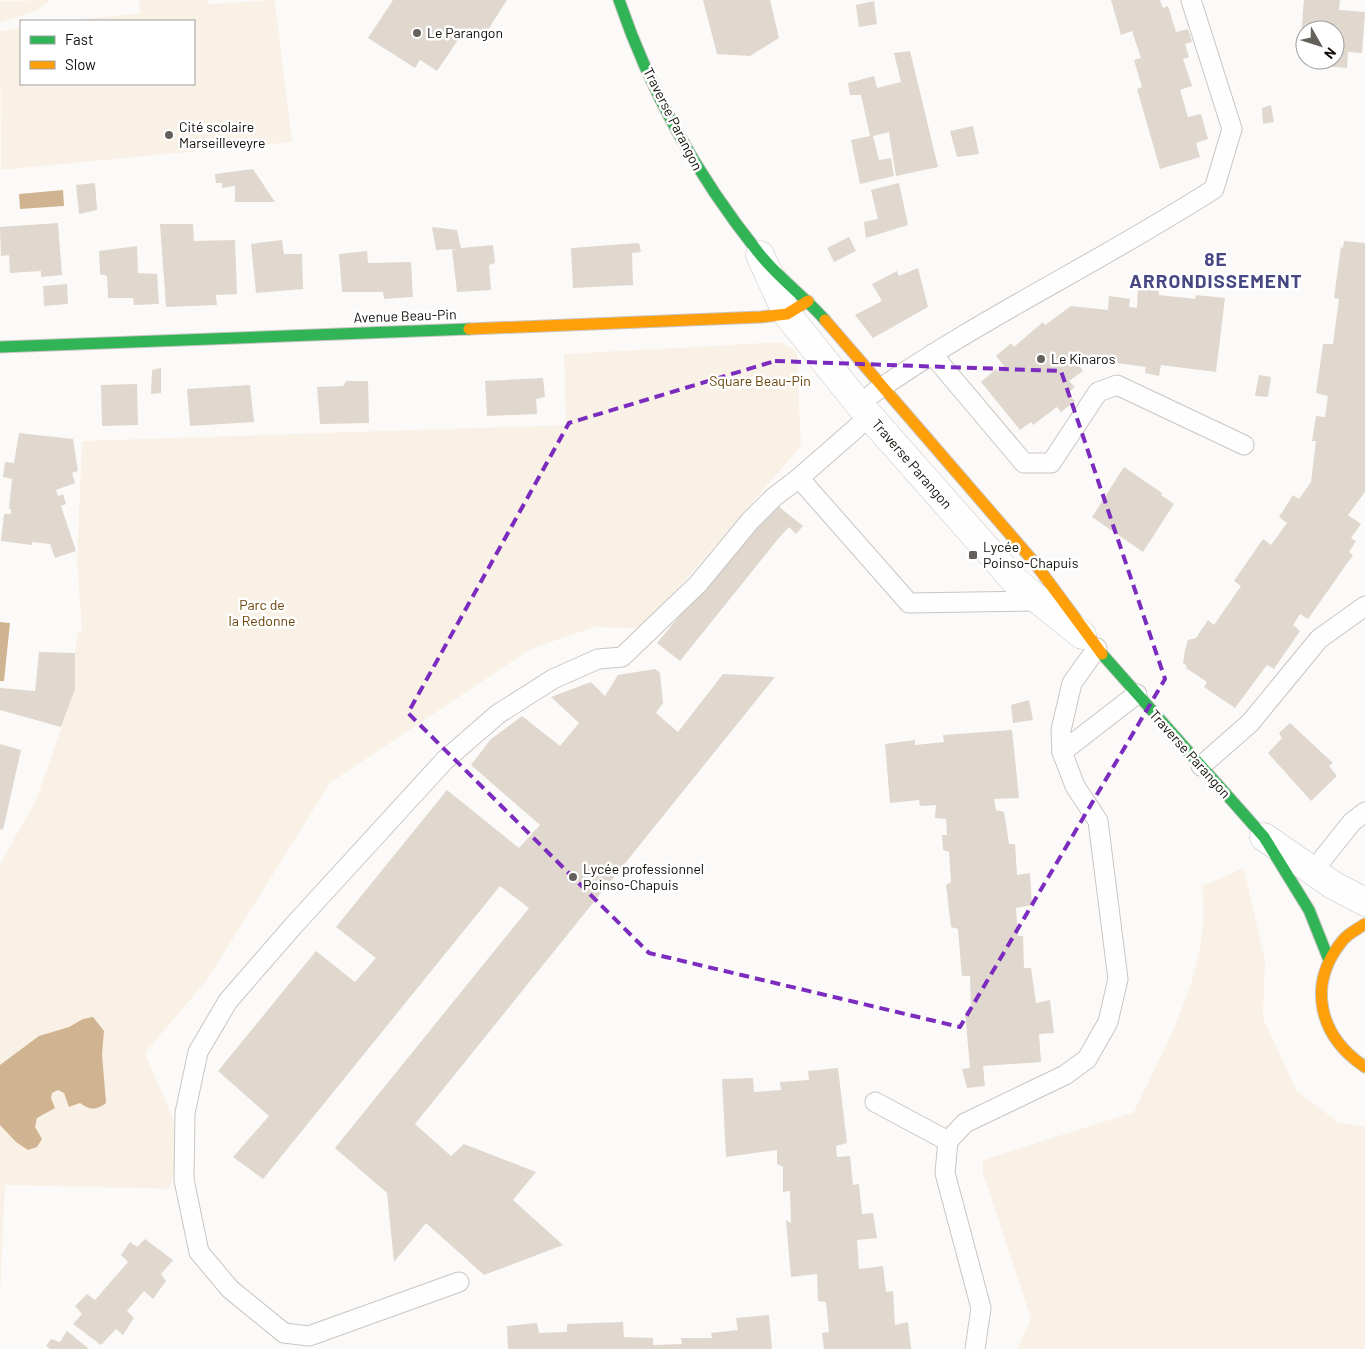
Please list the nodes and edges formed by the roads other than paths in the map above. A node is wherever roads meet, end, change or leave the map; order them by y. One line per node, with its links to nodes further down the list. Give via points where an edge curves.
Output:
1 (620, 0): 3 (street, Traverse Parangon, via 632,38 672,123 700,172)
2 (1191, 0): 6 (lane, via 1232,129 1214,189 1158,225)
3 (759, 254): 4 (street, Traverse Parangon)
4 (797, 308): 5 (street, Avenue Beau-Pin); 7 (street, Traverse Parangon); 8 (street, Traverse Parangon)
5 (0, 347)
6 (932, 354): 7 (lane); 9 (lane, via 1024,463 1051,463 1098,392 1117,386)
7 (881, 387): 8 (lane); 13 (street, Traverse Parangon, via 1034,562)
8 (864, 410): 10 (lane); 11 (street, Traverse Parangon, via 1016,581)
9 (1244, 445)
10 (799, 478): 11 (lane, via 909,603); 26 (lane, via 750,521 698,584 622,657 598,659 553,679 498,714 445,760 228,1001 198,1052 185,1113 184,1180 199,1252 230,1288 284,1333 308,1336)
11 (1040, 601): 13 (street, Traverse Parangon)
12 (1365, 606): 16 (lane, via 1319,639 1250,722)
13 (1097, 648): 14 (street, Traverse Parangon); 15 (lane, via 1072,683 1061,730)
14 (1137, 694): 15 (lane); 16 (street, Traverse Parangon)
15 (1062, 752): 25 (lane, via 1075,786 1098,821 1118,979 1108,1022 1087,1059 1066,1075 965,1123)
16 (1201, 766): 18 (street, Traverse Parangon)
17 (1365, 812): 19 (lane, via 1352,822)
18 (1264, 837): 19 (street, Traverse Parangon); 22 (street, Traverse Parangon, via 1309,910)
19 (1313, 871): 20 (street, Traverse Parangon)
20 (1365, 902)
21 (1365, 924): 22 (street, via 1344,939)
22 (1329, 960): 23 (street, via 1322,983 1321,1006 1327,1028 1340,1048)
23 (1365, 1067)
24 (875, 1102): 25 (lane)
25 (948, 1141): 27 (lane, via 944,1173 981,1308)
26 (459, 1282)
27 (975, 1349)

